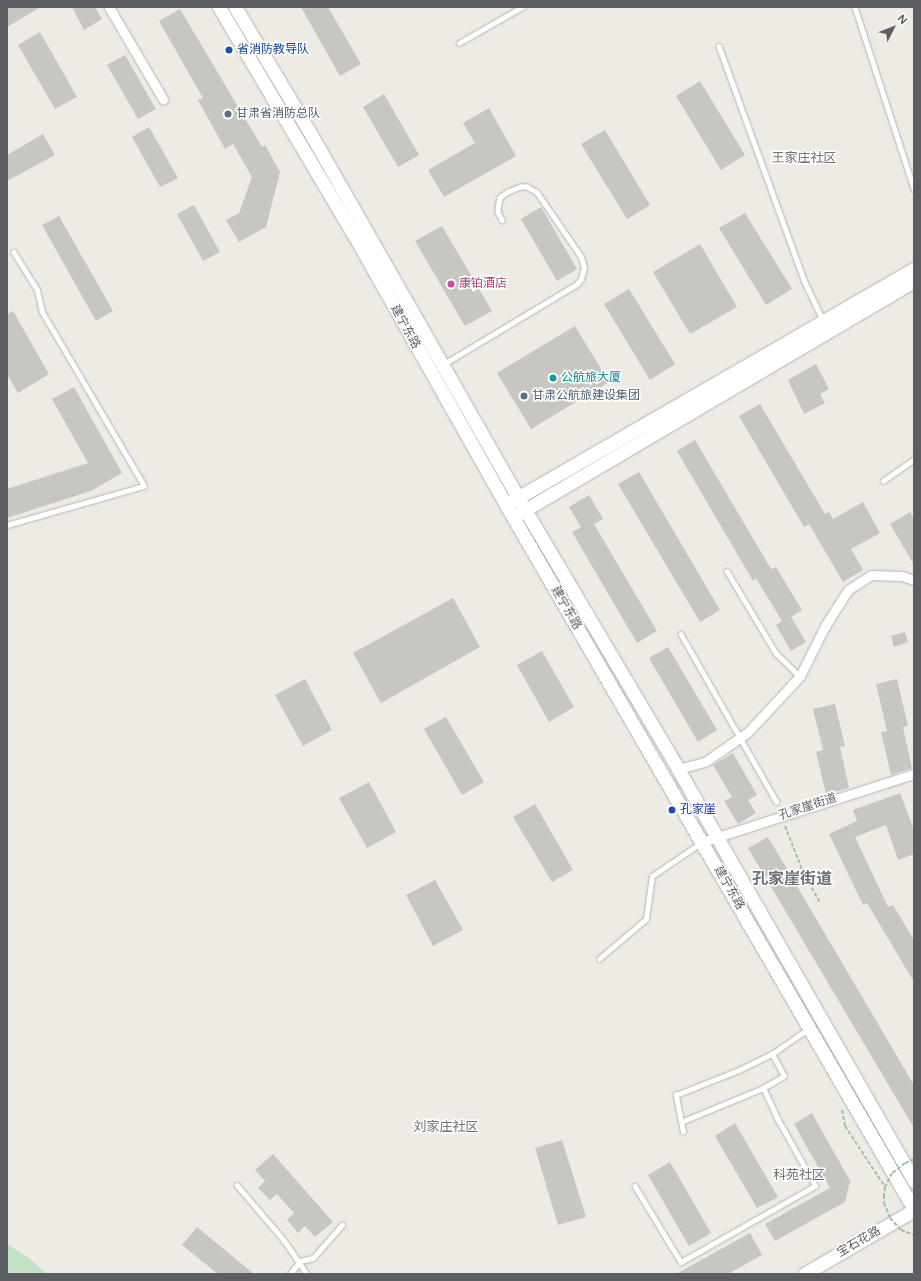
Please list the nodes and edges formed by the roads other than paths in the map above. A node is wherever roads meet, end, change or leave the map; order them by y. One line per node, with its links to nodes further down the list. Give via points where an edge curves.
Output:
1 (110, 7): 8 (street)
2 (219, 7): 19 (main road, 建宁东路, via 354,235)
3 (235, 7): 15 (main road, 建宁东路)
4 (522, 7): 6 (lane)
5 (855, 7): 9 (lane)
6 (459, 43)
7 (719, 46): 14 (lane, via 804,280)
8 (163, 99)
9 (914, 189)
10 (502, 220): 15 (lane, via 498,212 500,198 521,187 527,187 537,193 581,257 584,268 581,280)
11 (14, 253): 22 (lane, via 37,290 42,312 144,486)
12 (914, 269): 14 (main road)
13 (914, 281): 20 (main road)
14 (824, 321): 18 (main road)
15 (442, 364): 18 (main road, 建宁东路)
16 (914, 459): 17 (lane)
17 (883, 480)
18 (518, 498): 19 (main road); 20 (main road, 建宁东路)
19 (506, 505): 21 (main road, 建宁东路)
20 (525, 510): 21 (main road); 28 (main road, 建宁东路)
21 (513, 517): 32 (main road, 建宁东路)
22 (7, 525)
23 (727, 571): 26 (lane, via 776,653)
24 (914, 580): 26 (street, via 902,576 871,575 848,590 825,626)
25 (682, 634): 27 (lane)
26 (800, 676): 27 (street, via 748,732)
27 (740, 737): 28 (street, via 705,762); 30 (lane)
28 (678, 769): 31 (main road, 建宁东路)
29 (914, 774): 31 (street, 孔家崖街道)
30 (777, 802)
31 (715, 837): 32 (street, 孔家崖街道); 39 (main road, 建宁东路)
32 (702, 842): 33 (lane, via 652,876 646,919); 34 (main road, 建宁东路)
33 (599, 959)
34 (809, 1028): 35 (lane); 42 (main road, 建宁东路)
35 (772, 1054): 36 (lane, via 784,1076); 37 (lane, via 676,1095)
36 (763, 1088): 37 (lane); 41 (lane, via 815,1186 681,1262)
37 (681, 1122): 38 (lane)
38 (683, 1132)
39 (914, 1181)
40 (236, 1185): 44 (lane)
41 (635, 1186)
42 (914, 1210): 47 (main road, 宝石花路)
43 (342, 1225): 44 (lane, via 312,1258)
44 (300, 1261): 45 (lane); 46 (lane)
45 (290, 1274)
46 (307, 1274)
47 (804, 1274)

